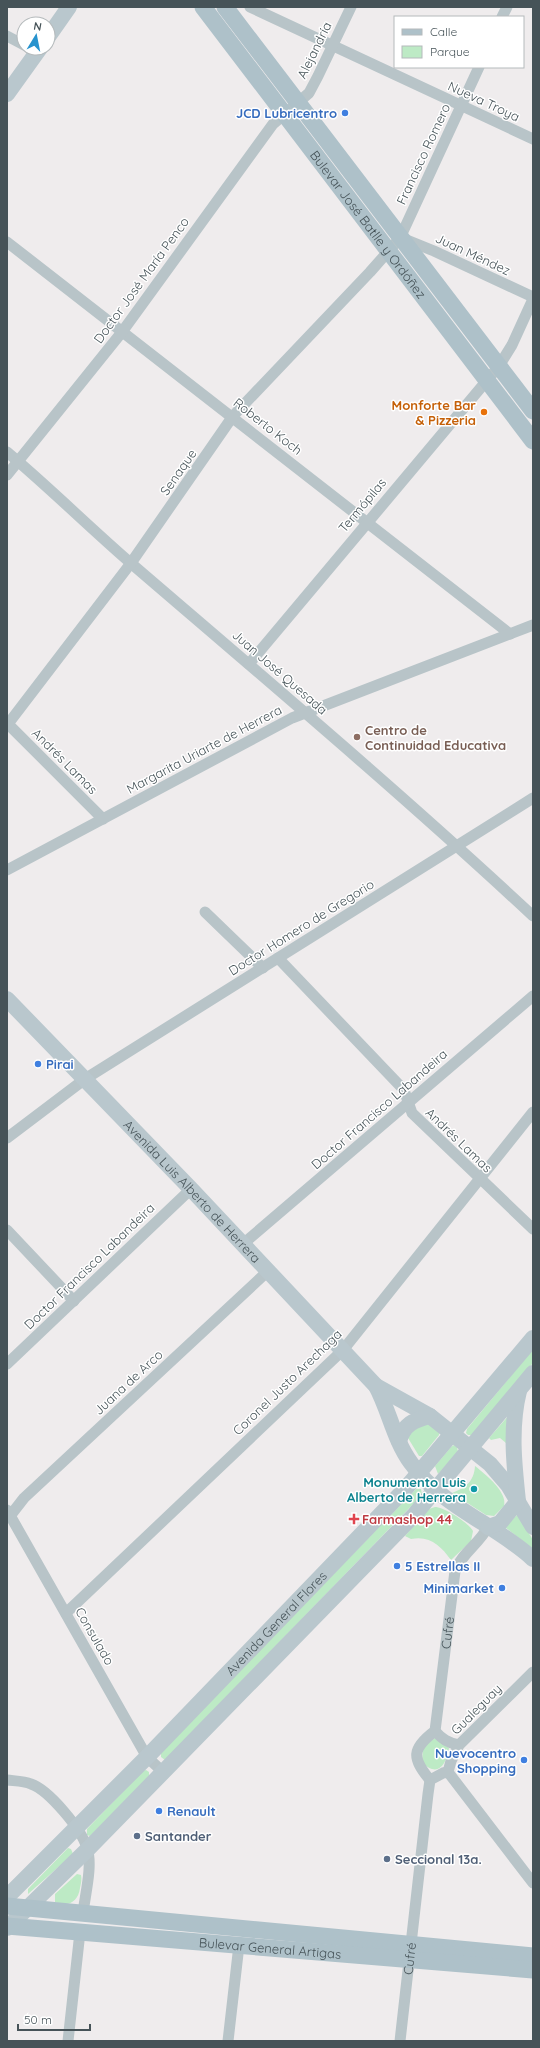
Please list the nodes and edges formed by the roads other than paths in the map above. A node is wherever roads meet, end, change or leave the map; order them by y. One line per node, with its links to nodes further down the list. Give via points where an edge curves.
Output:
1 (69, 7): 6 (main road)
2 (203, 7): 13 (main road, Bulevar José Batlle y Ordóñez)
3 (225, 7): 11 (main road, Bulevar José Batlle y Ordóñez)
4 (250, 7): 7 (street, Nueva Troya)
5 (351, 7): 7 (street, Alejandría)
6 (56, 25)
7 (333, 45): 11 (street, Alejandría, via 314,85); 12 (street, Nueva Troya)
8 (28, 56): 10 (main road)
9 (479, 68): 12 (street, Francisco Romero)
10 (7, 94)
11 (297, 102): 13 (street, Doctor José María Penco); 15 (main road, Bulevar José Batlle y Ordóñez)
12 (461, 106): 14 (street, Nueva Troya); 15 (street, Francisco Romero)
13 (285, 114): 17 (main road, Bulevar José Batlle y Ordóñez); 19 (street, Doctor José María Penco, via 273,124)
14 (533, 139)
15 (400, 238): 17 (street, Francisco Romero); 18 (street, Juan Méndez, via 434,251); 20 (main road, Bulevar José Batlle y Ordóñez)
16 (7, 242): 19 (street, Roberto Koch)
17 (389, 251): 21 (main road, Bulevar José Batlle y Ordóñez); 23 (street, Senaque)
18 (533, 298): 20 (street, Termópilas, via 512,345)
19 (122, 332): 23 (street, Roberto Koch); 26 (street, Doctor José María Penco)
20 (499, 366): 21 (street, Termópilas); 22 (main road, Bulevar José Batlle y Ordóñez)
21 (487, 381): 24 (main road, Bulevar José Batlle y Ordóñez); 28 (street, Termópilas)
22 (533, 411)
23 (233, 416): 28 (street, Roberto Koch); 29 (street, Senaque)
24 (533, 441)
25 (7, 452): 26 (street, Juan José Quesada)
26 (18, 461): 27 (street, Doctor José María Penco); 29 (street, Juan José Quesada)
27 (7, 475)
28 (367, 521): 31 (street, Roberto Koch); 32 (street, Termópilas)
29 (131, 563): 32 (street, Juan José Quesada); 34 (street, Senaque)
30 (533, 624): 31 (street, Margarita Uriarte de Herrera)
31 (510, 634): 33 (street, Margarita Uriarte de Herrera)
32 (249, 664): 33 (street, Juan José Quesada)
33 (305, 713): 36 (street, Margarita Uriarte de Herrera); 37 (street, Juan José Quesada)
34 (7, 724): 36 (street, Andrés Lamas)
35 (533, 798): 37 (street, Doctor Homero de Gregorio)
36 (103, 819): 38 (street, Margarita Uriarte de Herrera)
37 (456, 845): 40 (street, Juan José Quesada); 41 (street, Doctor Homero de Gregorio)
38 (7, 870)
39 (205, 912): 42 (street)
40 (533, 916)
41 (278, 958): 42 (street, Doctor Homero de Gregorio); 46 (street, Andrés Lamas, via 404,1090)
42 (263, 968): 45 (street, Doctor Homero de Gregorio)
43 (533, 996): 46 (street, Doctor Francisco Labandeira)
44 (7, 999): 45 (main road, Avenida Luis Alberto de Herrera)
45 (85, 1079): 48 (street, Doctor Homero de Gregorio); 50 (main road, Avenida Luis Alberto de Herrera)
46 (408, 1102): 49 (street, Andrés Lamas, via 412,1113); 53 (street, Doctor Francisco Labandeira)
47 (533, 1112): 49 (street, Coronel Justo Arechaga)
48 (7, 1138)
49 (479, 1179): 51 (street, Andrés Lamas); 57 (street, Coronel Justo Arechaga)
50 (191, 1189): 53 (main road, Avenida Luis Alberto de Herrera); 55 (street, Doctor Francisco Labandeira)
51 (533, 1229)
52 (7, 1230): 55 (street)
53 (243, 1244): 54 (main road, Avenida Luis Alberto de Herrera)
54 (268, 1270): 57 (main road, Avenida Luis Alberto de Herrera); 69 (street, Juana de Arco)
55 (74, 1301): 58 (street, Doctor Francisco Labandeira)
56 (533, 1338): 63 (main road, Avenida General Flores)
57 (342, 1350): 60 (main road, Avenida Luis Alberto de Herrera); 73 (street, Coronel Justo Arechaga)
58 (7, 1364)
59 (533, 1373): 61 (main road, Avenida General Flores)
60 (376, 1386): 62 (main road, Avenida Luis Alberto de Herrera); 64 (main road, Avenida Luis Alberto de Herrera)
61 (520, 1389): 65 (main road, Avenida General Flores); 68 (main road, Avenida Luis Alberto de Herrera, via 516,1402 513,1448)
62 (430, 1416): 63 (main road, Avenida Luis Alberto de Herrera); 64 (main road, via 411,1422)
63 (453, 1434): 65 (main road, Avenida Luis Alberto de Herrera); 66 (main road, Avenida General Flores)
64 (399, 1441): 66 (main road, Avenida Luis Alberto de Herrera)
65 (470, 1448): 67 (main road, Avenida General Flores); 68 (main road, Avenida Luis Alberto de Herrera, via 490,1464)
66 (419, 1474): 67 (main road, Avenida Luis Alberto de Herrera); 77 (main road, Avenida General Flores)
67 (436, 1489): 70 (main road, Avenida Luis Alberto de Herrera); 78 (main road, Avenida General Flores, via 415,1514)
68 (518, 1501): 70 (main road, Cufré, via 500,1523); 71 (main road, Avenida Luis Alberto de Herrera)
69 (8, 1513): 73 (street, Consulado)
70 (488, 1527): 72 (main road, Avenida Luis Alberto de Herrera); 75 (street, Cufré, via 481,1539 459,1560 455,1571)
71 (533, 1527)
72 (533, 1559)
73 (66, 1613): 77 (street, Consulado)
74 (533, 1672): 76 (street, Gualeguay)
75 (435, 1731): 76 (street, via 450,1744); 81 (street, via 422,1742 417,1754 420,1768)
76 (459, 1745): 79 (street, Gualeguay)
77 (147, 1757): 78 (street, Consulado); 82 (main road, Avenida General Flores)
78 (163, 1772): 83 (main road, Avenida General Flores)
79 (448, 1772): 81 (street); 84 (street)
80 (7, 1780): 82 (street, via 32,1784 41,1789)
81 (430, 1780): 91 (street, Cufré)
82 (77, 1828): 83 (street); 85 (main road, Avenida General Flores)
83 (88, 1849): 86 (street); 88 (main road, Avenida General Flores)
84 (533, 1883)
85 (7, 1897)
86 (83, 1913): 87 (main road, Bulevar General Artigas); 88 (main road, Bulevar General Artigas)
87 (102, 1914): 88 (main road, Bulevar General Artigas, via 77,1920); 91 (main road, Bulevar General Artigas)
88 (11, 1918): 89 (main road, Bulevar General Artigas)
89 (80, 1932): 90 (main road, Bulevar General Artigas); 94 (street)
90 (239, 1945): 91 (main road, Bulevar General Artigas); 95 (street)
91 (411, 1952): 92 (main road, Bulevar General Artigas); 93 (main road, Bulevar General Artigas); 96 (street, Cufré)
92 (533, 1956)
93 (533, 1970)
94 (68, 2041)
95 (228, 2041)
96 (400, 2041)

